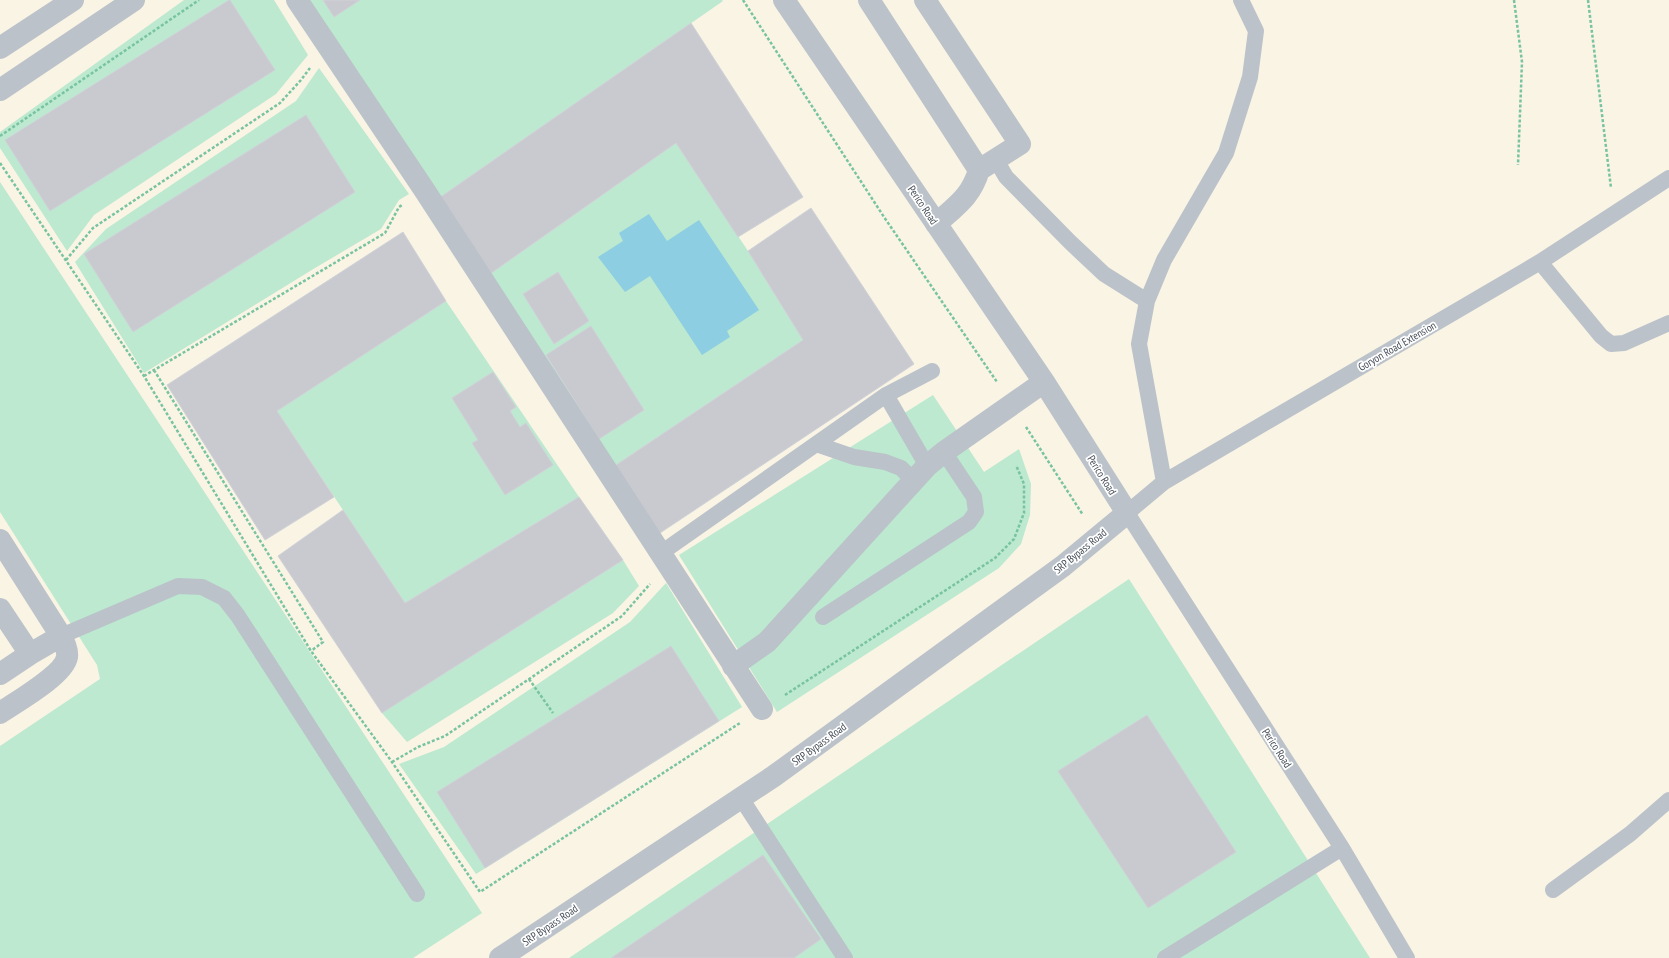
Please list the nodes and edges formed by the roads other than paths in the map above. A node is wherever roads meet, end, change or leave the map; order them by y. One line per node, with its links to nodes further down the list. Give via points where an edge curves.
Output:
1 (73, 0): 8 (street)
2 (134, 0): 9 (street)
3 (297, 0): 25 (street)
4 (784, 0): 12 (street, Perico Road)
5 (869, 0): 10 (street)
6 (925, 0): 10 (street, via 1020,144)
7 (1241, 0): 14 (lane, via 1256,31 1250,77 1226,153 1164,260)
8 (0, 48)
9 (0, 90)
10 (987, 165): 12 (street, via 967,196); 14 (lane, via 1006,177 1104,274)
11 (1669, 178): 13 (lane, Goryon Road Extension)
12 (936, 224): 17 (street, Perico Road)
13 (1540, 262): 15 (lane, via 1601,336 1611,344 1624,343); 22 (lane, Goryon Road Extension)
14 (1147, 301): 22 (lane, via 1139,344)
15 (1669, 323)
16 (932, 371): 18 (lane)
17 (1044, 382): 20 (street); 23 (street, Perico Road)
18 (886, 395): 19 (lane); 21 (lane)
19 (816, 444): 21 (lane); 25 (lane)
20 (944, 452): 21 (street); 27 (lane, via 974,497 976,512 970,522)
21 (920, 474): 30 (street, via 766,642)
22 (1164, 482): 23 (lane, Goryon Road Extension)
23 (1127, 513): 34 (street, SRP Bypass Road, via 1063,566); 36 (lane, Perico Road)
24 (0, 540): 28 (street)
25 (665, 559): 30 (street)
26 (0, 608): 29 (street)
27 (823, 617)
28 (61, 636): 29 (street); 33 (street, via 67,658 63,666 54,676); 38 (lane, via 178,586 202,587 224,598)
29 (30, 654): 31 (street)
30 (734, 666): 32 (street)
31 (0, 674)
32 (762, 709)
33 (0, 713)
34 (741, 798): 39 (street, SRP Bypass Road); 40 (lane)
35 (1669, 800): 37 (lane, via 1630,834)
36 (1342, 848): 41 (lane); 42 (lane, Perico Road)
37 (1553, 890)
38 (417, 894)
39 (500, 958)
40 (845, 958)
41 (1166, 958)
42 (1407, 958)

